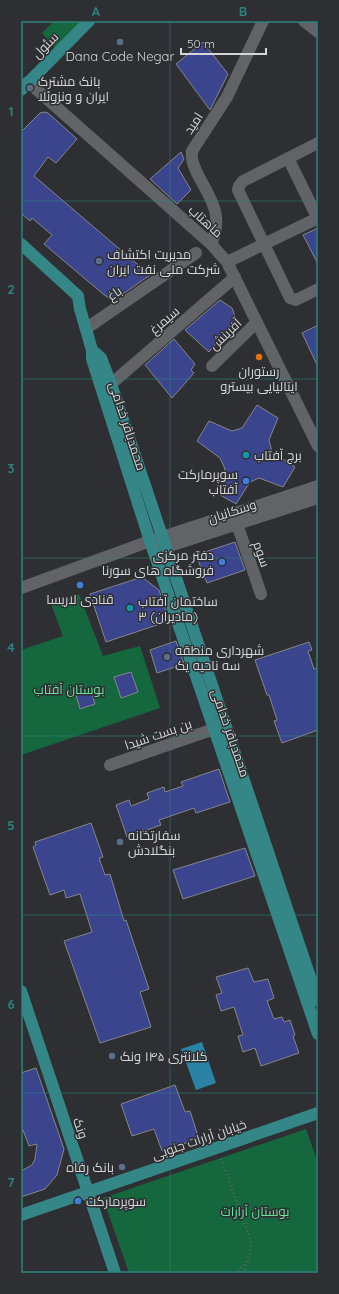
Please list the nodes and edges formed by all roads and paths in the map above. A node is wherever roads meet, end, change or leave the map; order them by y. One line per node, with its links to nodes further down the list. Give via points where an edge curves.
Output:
1 (90, 21): 5 (main road, سئول)
2 (263, 21): 10 (street, امید, via 227,97 192,152 191,162 215,210 217,225)
3 (304, 21): 4 (street)
4 (318, 32)
5 (25, 86): 10 (street, ماهتاب)
6 (318, 143): 7 (street)
7 (288, 158): 8 (street); 11 (street, via 243,181 239,186 238,190)
8 (318, 219): 11 (street)
9 (21, 244): 17 (main road, محمدباقر خدامی, via 78,296)
10 (211, 244): 14 (street, ماهتاب)
11 (264, 244): 14 (street); 16 (street, via 290,298 296,300)
12 (196, 253): 19 (street, باغ)
13 (21, 255): 17 (main road, محمدباقر خدامی)
14 (227, 262): 15 (street, ماهتاب)
15 (235, 277): 18 (street, ماهتاب); 22 (street, سیمرغ)
16 (318, 289)
17 (80, 309): 19 (main road, محمدباقر خدامی)
18 (257, 322): 21 (street, آفرینش); 23 (street, ماهتاب)
19 (87, 328): 20 (main road, محمدباقر خدامی)
20 (92, 350): 22 (main road, محمدباقر خدامی, via 101,358); 25 (main road, محمدباقر خدامی, via 92,359)
21 (212, 366)
22 (111, 384): 25 (main road, محمدباقر خدامی)
23 (318, 446)
24 (318, 486): 28 (street)
25 (142, 495): 28 (main road, محمدباقر خدامی)
26 (318, 498): 27 (street, وسکانیان)
27 (237, 524): 28 (street, وسکانیان); 30 (street, سوم)
28 (158, 544): 29 (street, وسکانیان); 31 (main road, محمدباقر خدامی)
29 (21, 588)
30 (261, 594)
31 (202, 676): 32 (main road, محمدباقر خدامی); 35 (main road, محمدباقر خدامی)
32 (214, 729): 33 (street, بن بست شیدا); 36 (main road, محمدباقر خدامی)
33 (110, 765)
34 (21, 991): 39 (main road, ونک)
35 (318, 1001)
36 (318, 1034)
37 (318, 1112): 38 (main road, خیابان آرارات جنوبی)
38 (216, 1148): 39 (main road, خیابان آرارات جنوبی); 41 (path, via 252,1241)
39 (88, 1192): 40 (main road, خیابان آرارات جنوبی); 42 (main road, ونک)
40 (21, 1215)
41 (246, 1264): 43 (path); 44 (path)
42 (116, 1273)
43 (235, 1273)
44 (244, 1273)

